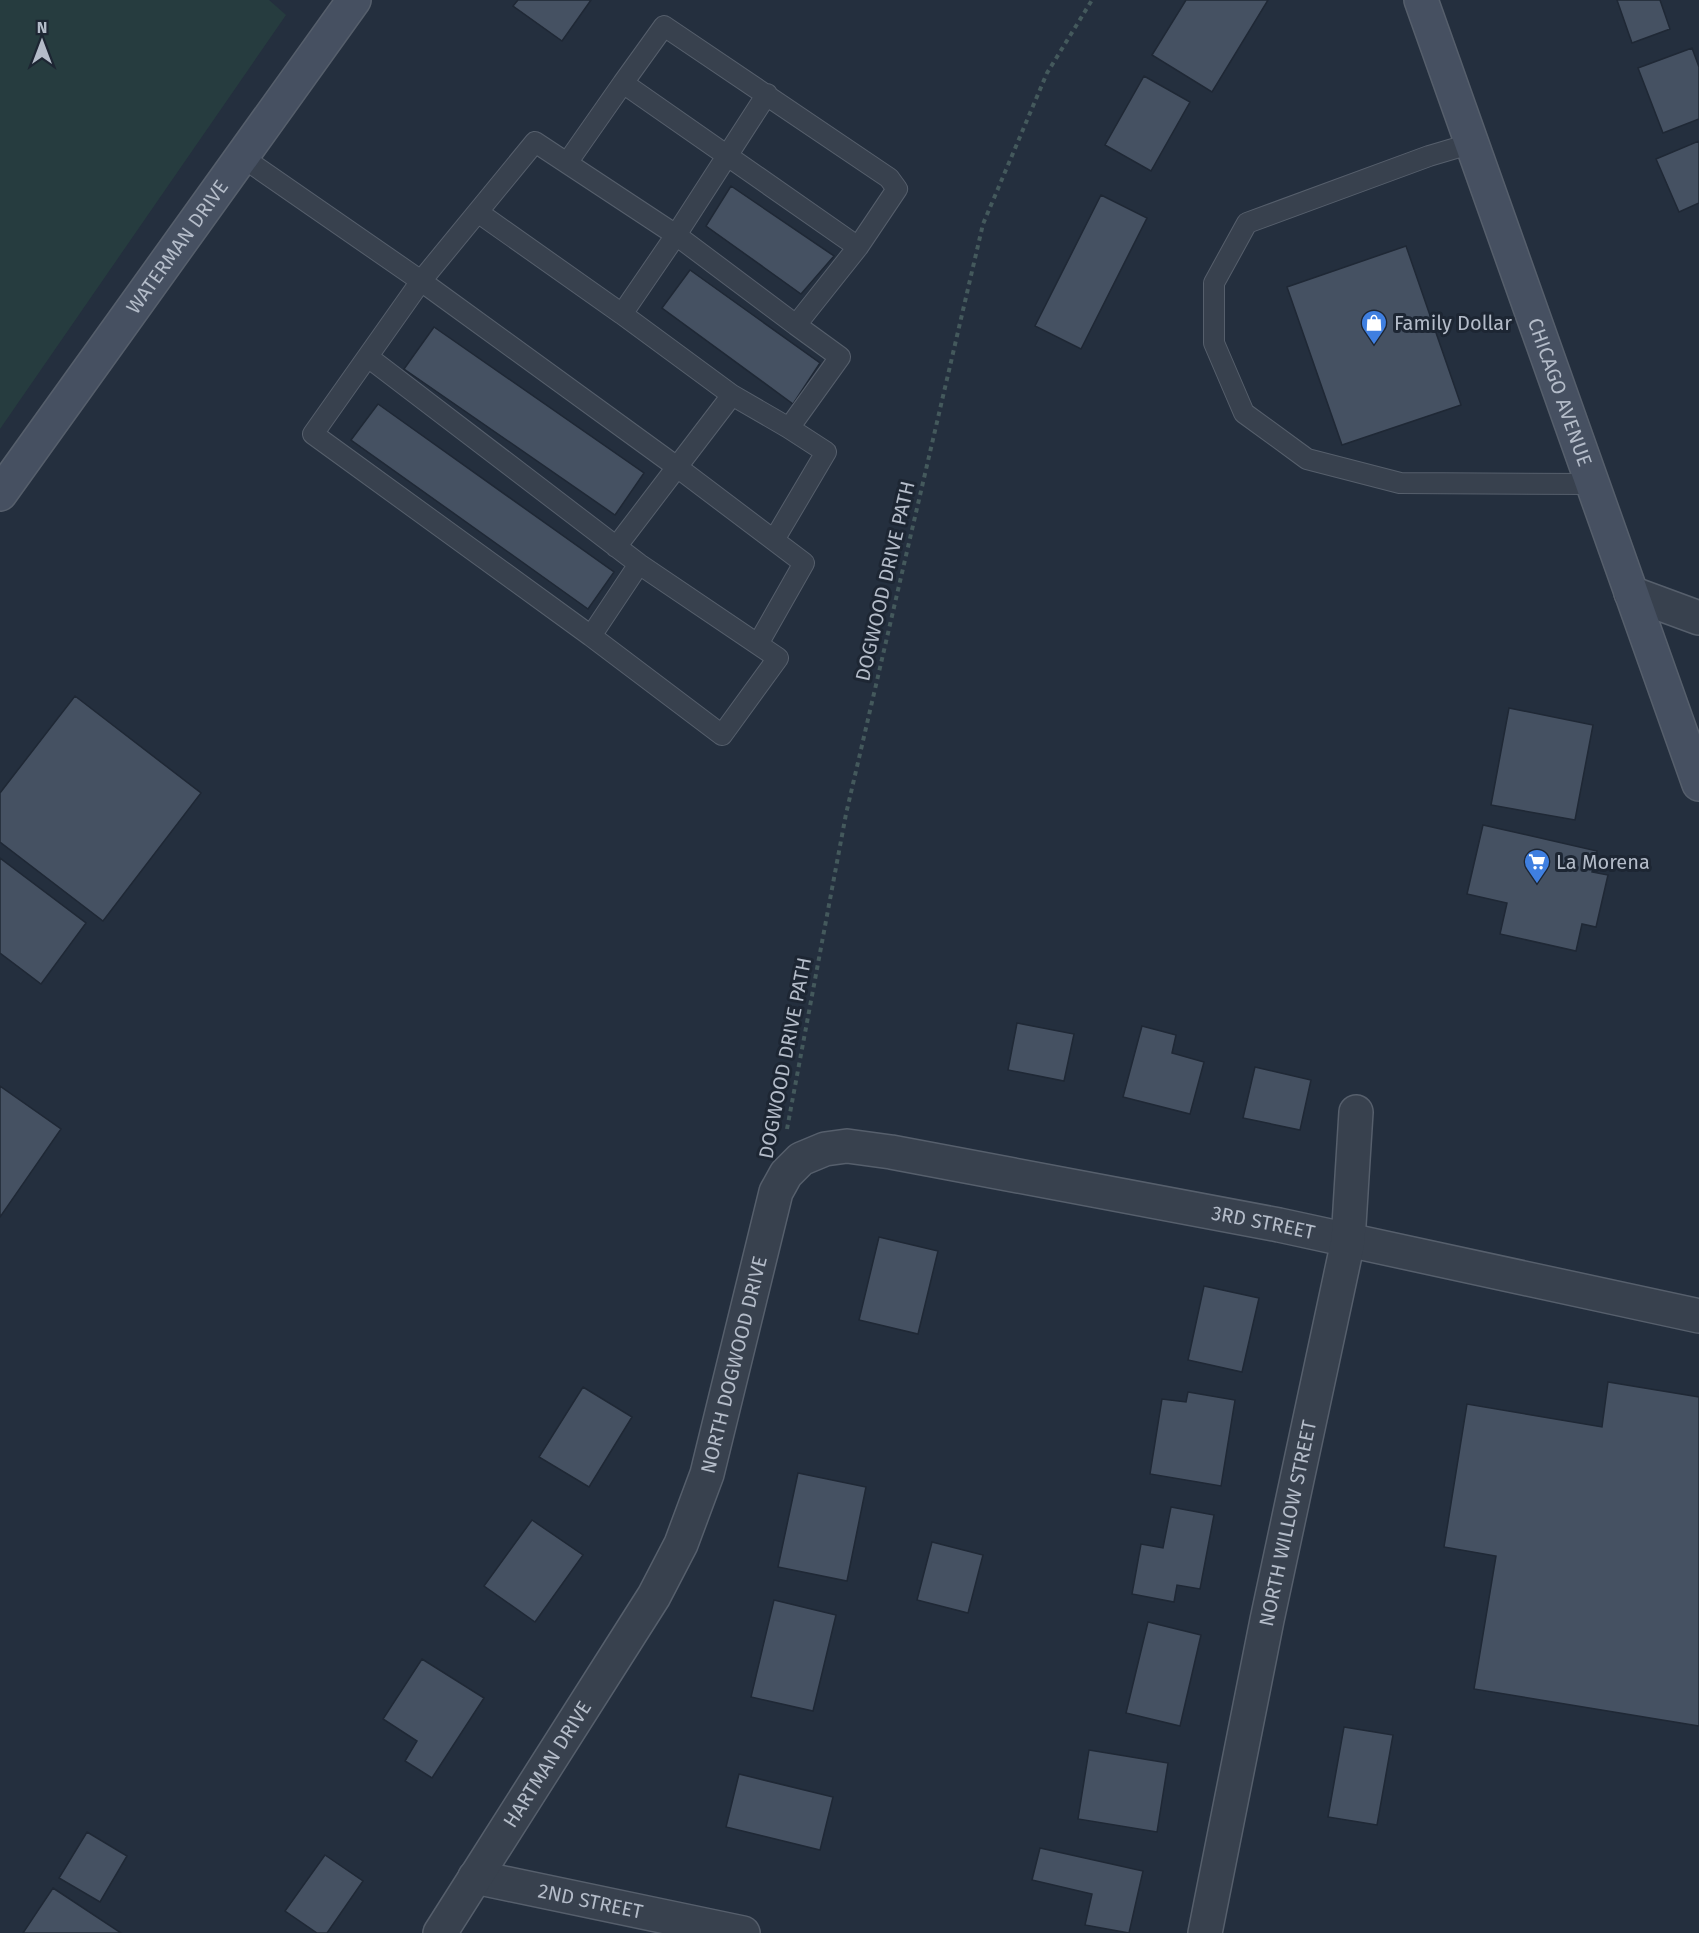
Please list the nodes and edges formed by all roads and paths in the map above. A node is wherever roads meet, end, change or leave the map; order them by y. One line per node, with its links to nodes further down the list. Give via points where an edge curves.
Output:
1 (354, 0): 8 (street, WATERMAN DRIVE)
2 (1092, 0): 31 (path, DOGWOOD DRIVE PATH, via 1047,74 983,224 846,814)
3 (1421, 0): 6 (street, CHICAGO AVENUE)
4 (623, 83): 5 (lane, via 664,26); 7 (lane); 9 (lane)
5 (767, 94): 7 (lane); 12 (lane, via 889,178 897,189)
6 (1473, 143): 20 (street, CHICAGO AVENUE); 20 (lane, via 1247,223 1214,283 1214,343 1244,413 1307,459 1400,483)
7 (727, 155): 11 (lane); 12 (lane)
8 (242, 157): 13 (lane); 21 (street, WATERMAN DRIVE)
9 (567, 163): 10 (lane, via 535,142); 11 (lane)
10 (479, 213): 13 (lane); 14 (lane)
11 (676, 235): 14 (lane); 15 (lane)
12 (858, 247): 15 (lane)
13 (421, 281): 16 (lane); 19 (lane)
14 (621, 314): 17 (lane)
15 (796, 325): 18 (lane, via 840,357)
16 (368, 357): 23 (lane); 27 (lane, via 314,434)
17 (732, 395): 18 (lane); 19 (lane)
18 (789, 428): 22 (lane, via 826,452)
19 (677, 467): 22 (lane); 23 (lane)
20 (1593, 484): 25 (street, CHICAGO AVENUE)
21 (0, 494)
22 (774, 540): 28 (lane, via 804,563)
23 (616, 547): 24 (lane)
24 (639, 564): 27 (lane); 28 (lane)
25 (1631, 593): 26 (street); 29 (street, CHICAGO AVENUE)
26 (1699, 618)
27 (591, 636): 28 (lane, via 722,735 778,658)
28 (758, 644)
29 (1699, 784)
30 (1356, 1112): 33 (street, NORTH WILLOW STREET)
31 (786, 1135)
32 (825, 1149): 33 (street, 3RD STREET, via 847,1146 891,1152); 35 (street, NORTH DOGWOOD DRIVE, via 801,1159 776,1192 707,1474 681,1544)
33 (1348, 1241): 34 (street, 3RD STREET); 40 (street, NORTH WILLOW STREET)
34 (1699, 1316)
35 (654, 1596): 36 (street, HARTMAN DRIVE)
36 (475, 1877): 37 (street, 2ND STREET); 38 (street, HARTMAN DRIVE)
37 (608, 1919): 39 (street, 2ND STREET)
38 (440, 1933)
39 (743, 1933)
40 (1205, 1933)

